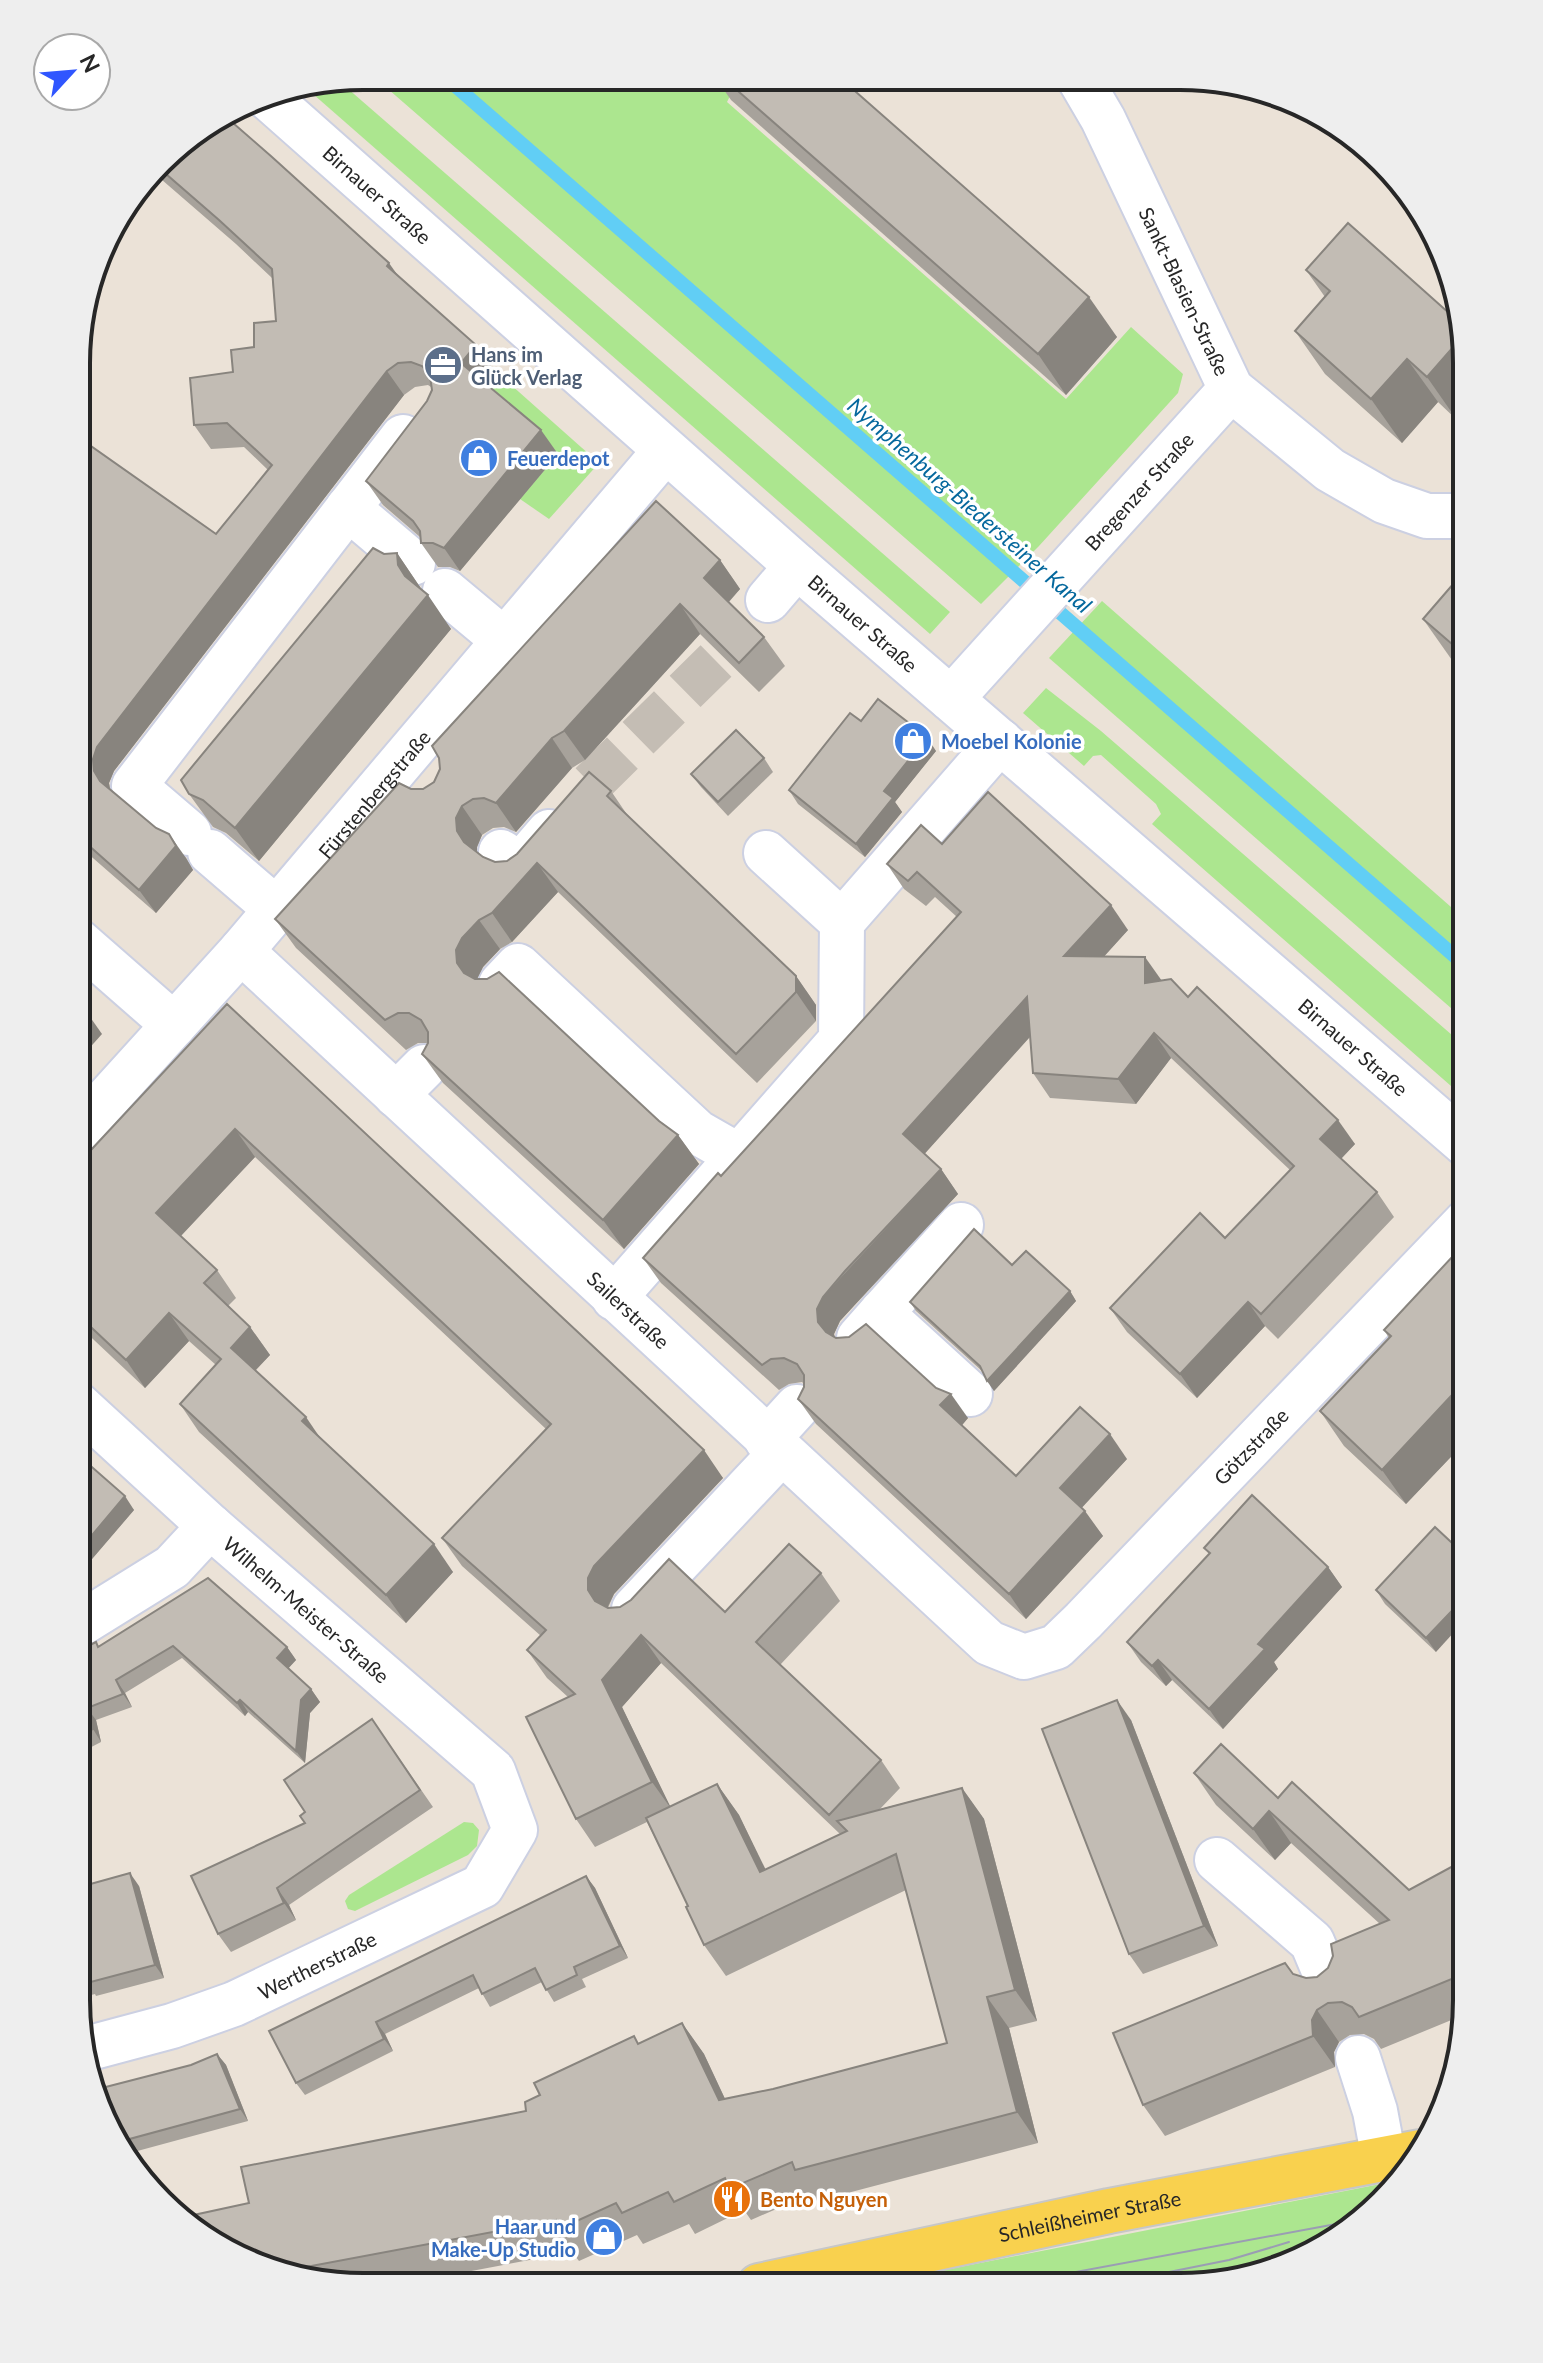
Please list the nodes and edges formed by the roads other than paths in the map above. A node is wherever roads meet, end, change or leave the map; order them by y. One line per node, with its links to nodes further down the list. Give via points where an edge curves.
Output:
1 (1086, 90): 3 (street, Sankt-Blasien-Straße)
2 (275, 104): 5 (street, Birnauer Straße)
3 (1231, 389): 7 (street, Sankt-Blasien-Straße, via 1330,470 1384,501 1427,516); 13 (street, Bregenzer Straße)
4 (424, 410): 6 (street)
5 (665, 451): 9 (street, Birnauer Straße); 12 (street, Fürstenbergstraße)
6 (348, 508): 8 (street); 18 (street, via 134,786)
7 (1453, 516)
8 (413, 563)
9 (797, 566): 11 (street); 13 (street, Birnauer Straße)
10 (445, 591): 12 (street)
11 (768, 600)
12 (505, 641): 18 (street, Fürstenbergstraße, via 413,773)
13 (951, 699): 14 (street, Birnauer Straße)
14 (1000, 741): 19 (street); 25 (street, Birnauer Straße)
15 (571, 807): 16 (street, via 519,867)
16 (501, 852)
17 (766, 853): 19 (street)
18 (276, 909): 20 (street, Fürstenbergstraße)
19 (842, 922): 26 (street, via 841,1040)
20 (241, 951): 23 (street, Fürstenbergstraße); 29 (street, Sailerstraße, via 410,1081)
21 (90, 952): 23 (street)
22 (501, 984): 26 (street, via 518,966 697,1132)
23 (174, 1025): 24 (street, Fürstenbergstraße)
24 (90, 1118)
25 (1453, 1132)
26 (739, 1156): 29 (street)
27 (961, 1225): 30 (street, via 870,1326)
28 (1452, 1236): 37 (street, Götzstraße, via 1083,1621 1056,1647)
29 (614, 1298): 33 (street, Sailerstraße)
30 (970, 1394)
31 (797, 1407): 33 (street)
32 (90, 1416): 34 (street, Wilhelm-Meister-Straße)
33 (774, 1446): 35 (street); 37 (street, Sailerstraße, via 989,1643)
34 (210, 1526): 36 (street, via 172,1567); 38 (street, Wilhelm-Meister-Straße, via 493,1771)
35 (632, 1611)
36 (90, 1618)
37 (1024, 1657)
38 (515, 1830): 41 (street, Wertherstraße, via 482,1886 234,2004)
39 (1217, 1860): 40 (street, via 1312,1942)
40 (1330, 1985)
41 (94, 2047)
42 (1358, 2058): 43 (street, via 1375,2111)
43 (1402, 2156): 44 (main road, Schleißheimer Straße)
44 (820, 2273)

